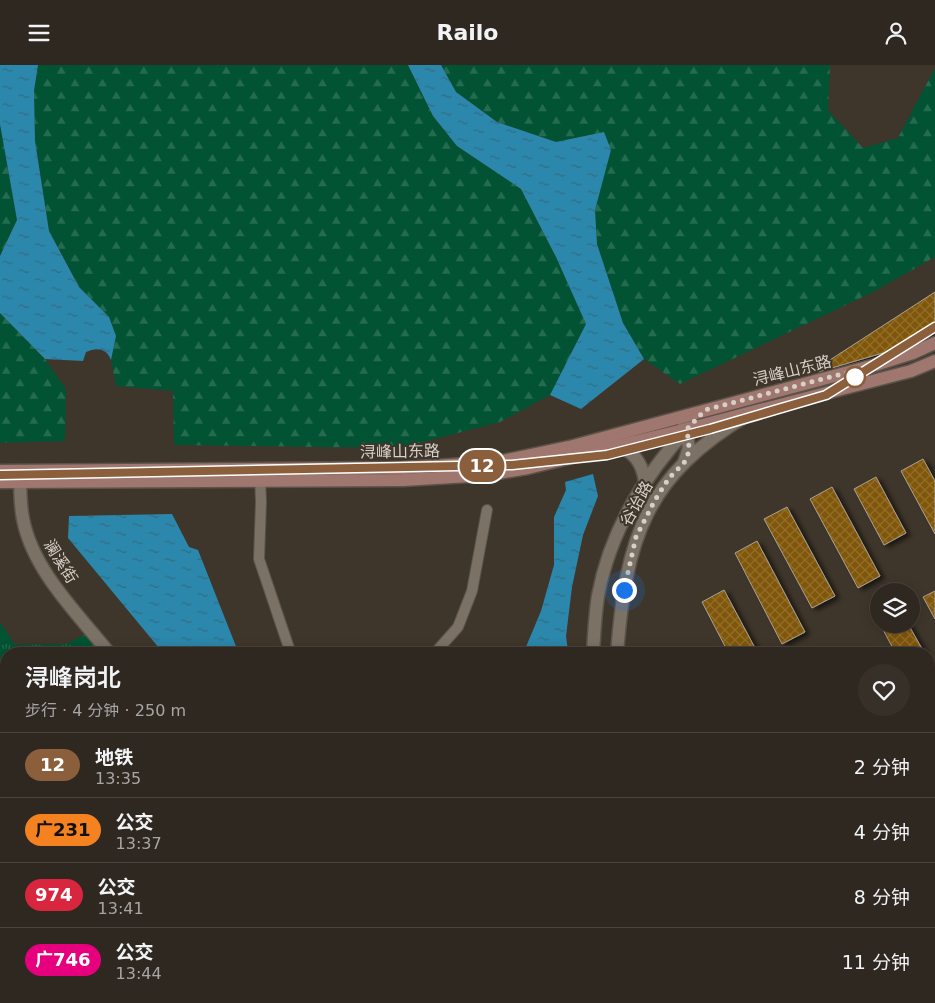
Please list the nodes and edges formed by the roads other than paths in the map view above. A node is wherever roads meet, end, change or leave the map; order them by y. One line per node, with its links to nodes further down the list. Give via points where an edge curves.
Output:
1 (935, 343): 3 (main road, 浔峰山东路, via 896,359)
2 (935, 361): 4 (main road, 浔峰山东路, via 911,371)
3 (705, 410): 5 (main road, 浔峰山东路); 6 (street, 谷诒路)
4 (756, 410): 6 (main road, 浔峰山东路); 8 (street, 谷诒路)
5 (680, 417): 6 (street); 11 (main road, 浔峰山东路, via 573,446 498,461)
6 (687, 429): 7 (main road, 浔峰山东路); 8 (street, via 689,447); 9 (street, 谷诒路)
7 (615, 446): 11 (main road, 浔峰山东路, via 528,468 471,477); 14 (street, via 630,451 637,458)
8 (684, 463): 13 (street, 谷诒路)
9 (654, 468): 13 (street); 14 (street, 谷诒路)
10 (0, 471): 12 (main road, 浔峰山东路)
11 (260, 474): 12 (main road, 浔峰山东路); 18 (street, via 259,559)
12 (20, 477): 15 (main road, 浔峰山东路); 17 (street, 澜溪街, via 23,519 35,552 58,588)
13 (669, 478): 21 (street, 谷诒路, via 646,516 632,550)
14 (644, 481): 20 (street, 谷诒路, via 609,555 598,596)
15 (0, 482)
16 (487, 509): 19 (street, via 472,591 458,627)
17 (104, 647)
18 (289, 647)
19 (440, 647)
20 (594, 647)
21 (618, 647)

